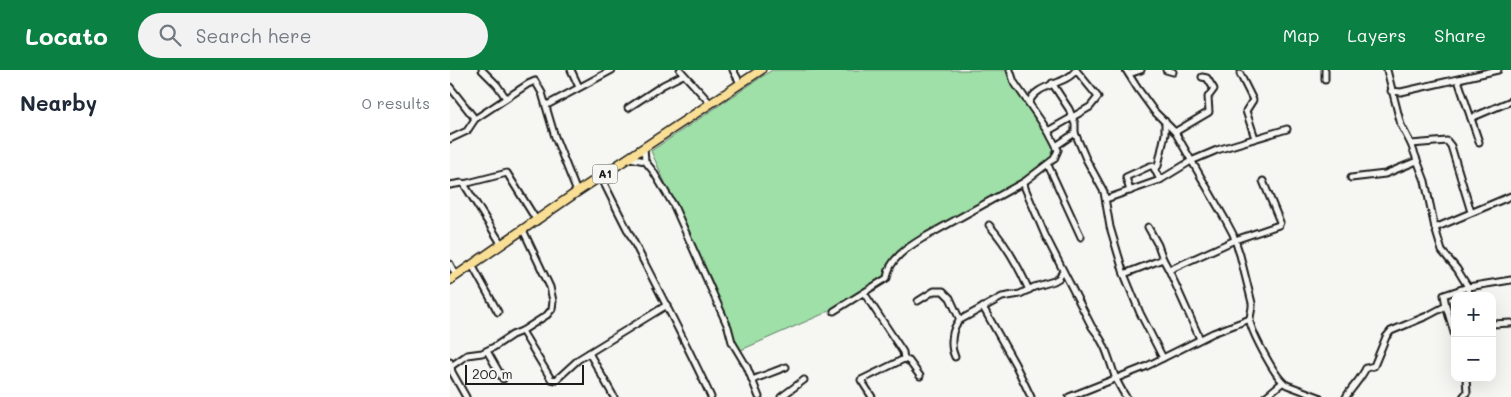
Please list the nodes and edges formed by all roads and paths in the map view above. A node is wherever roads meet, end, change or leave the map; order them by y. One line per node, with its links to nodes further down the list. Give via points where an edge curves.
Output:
1 (482, 70): 25 (street)
2 (571, 70): 22 (street)
3 (733, 70): 19 (street)
4 (760, 70): 19 (highway, A1)
5 (1010, 70): 27 (street, via 1014,82)
6 (1141, 70): 13 (street)
7 (1166, 70): 14 (street)
8 (1325, 70): 17 (street)
9 (1387, 70): 23 (street)
10 (1498, 70): 18 (street)
11 (609, 71): 22 (street)
12 (681, 72): 29 (street); 31 (street)
13 (1128, 72): 35 (street, via 1144,98)
14 (1173, 72)
15 (1240, 74): 40 (street, via 1253,100 1246,111)
16 (1202, 77): 38 (street, via 1207,78 1214,89 1208,97 1209,112)
17 (1325, 80)
18 (1458, 80): 24 (street); 33 (street)
19 (740, 83): 29 (highway, A1)
20 (1052, 83): 27 (street); 32 (street); 32 (street, via 1069,77 1076,70 1098,97 1090,107)
21 (450, 87): 34 (street)
22 (579, 87): 30 (street)
23 (1391, 91): 24 (street); 28 (street)
24 (1401, 92): 28 (street)
25 (506, 98): 30 (street, via 534,81 539,85); 34 (street)
26 (1511, 101): 33 (street)
27 (1029, 102): 37 (street)
28 (1395, 103): 43 (street)
29 (710, 104): 45 (highway, A1)
30 (546, 105): 60 (street)
31 (628, 108)
32 (1072, 117): 37 (street); 39 (street)
33 (1471, 118): 42 (street)
34 (475, 119): 41 (street, via 467,131)
35 (1165, 121): 38 (street); 51 (street, via 1165,134)
36 (1287, 129): 40 (street)
37 (1048, 131): 44 (street)
38 (1176, 132): 48 (street)
39 (1076, 133): 44 (street); 62 (street)
40 (1255, 138): 48 (street)
41 (450, 139)
42 (1479, 142)
43 (1411, 144): 49 (street); 63 (street, via 1448,141)
44 (1056, 146): 50 (street, via 1056,156)
45 (644, 148): 46 (highway, A1); 47 (street)
46 (630, 158): 47 (street); 52 (highway, A1)
47 (645, 161): 107 (street, via 674,206 728,326 732,342)
48 (1191, 161): 54 (street); 70 (street)
49 (1417, 161): 53 (street, via 1385,174); 67 (street, via 1425,181)
50 (1048, 165): 56 (street); 69 (street)
51 (1155, 168): 54 (street); 59 (street, via 1150,166 1126,177)
52 (601, 177): 60 (highway, A1); 85 (street)
53 (1351, 178)
54 (1160, 180): 59 (street)
55 (1263, 181): 70 (street, via 1279,225)
56 (1024, 182): 76 (street); 83 (street, via 908,247 892,264 887,278)
57 (464, 184): 58 (street); 64 (street, via 507,173); 71 (street)
58 (450, 185)
59 (1130, 191): 62 (street)
60 (577, 192): 64 (highway, A1)
61 (1511, 196): 63 (street)
62 (1106, 199): 77 (street, via 1110,227)
63 (1471, 212): 67 (street)
64 (537, 220): 68 (highway, A1)
65 (989, 225): 81 (street, via 1016,260)
66 (1148, 227): 72 (street)
67 (1435, 228): 80 (street, via 1442,251)
68 (523, 230): 71 (highway, A1); 95 (street, via 550,286 553,300 547,315)
69 (1081, 237)
70 (1235, 240): 75 (street); 90 (street, via 1253,308)
71 (502, 245): 74 (highway, A1)
72 (1163, 259): 75 (street); 77 (street)
73 (450, 264): 78 (street)
74 (472, 265): 78 (highway, A1); 89 (street)
75 (1169, 270): 96 (street)
76 (1063, 271): 81 (street, via 1054,281); 105 (street, via 1106,348)
77 (1124, 274): 100 (street)
78 (453, 278)
79 (1511, 280): 80 (street)
80 (1468, 288): 82 (street); 86 (street, via 1444,295)
81 (1029, 290): 87 (street, via 1002,297)
82 (1468, 292)
83 (864, 293): 88 (street); 101 (street, via 903,352)
84 (918, 301): 91 (street, via 943,291)
85 (667, 305): 98 (street); 113 (street)
86 (1446, 306): 92 (street); 122 (street, via 1391,332 1374,366 1366,368)
87 (983, 307): 91 (street); 117 (street)
88 (834, 311)
89 (498, 312)
90 (1250, 319): 96 (street); 110 (street)
91 (960, 320): 99 (street, via 955,326 952,344)
92 (1451, 323)
93 (1511, 323): 94 (street)
94 (1496, 324)
95 (522, 330): 97 (street); 98 (street, via 553,380 560,378 572,364)
96 (1200, 339): 100 (street)
97 (487, 351): 103 (street, via 467,355); 106 (street)
98 (589, 353): 112 (street)
99 (955, 357)
100 (1163, 358): 105 (street)
101 (904, 359): 104 (street); 116 (street, via 861,380)
102 (786, 367): 107 (street)
103 (451, 368): 111 (street)
104 (920, 376)
105 (1116, 378): 118 (street); 119 (street)
106 (503, 380)
107 (752, 380): 114 (street)
108 (804, 380): 115 (street)
109 (1466, 382): 123 (street, via 1467,392)
110 (1282, 383): 120 (street); 121 (street)
111 (466, 397)
112 (614, 397)
113 (711, 397)
114 (759, 397)
115 (781, 397)
116 (872, 397)
117 (1031, 397)
118 (1069, 397)
119 (1126, 397)
120 (1265, 397)
121 (1319, 397)
122 (1346, 397)
123 (1463, 397)

